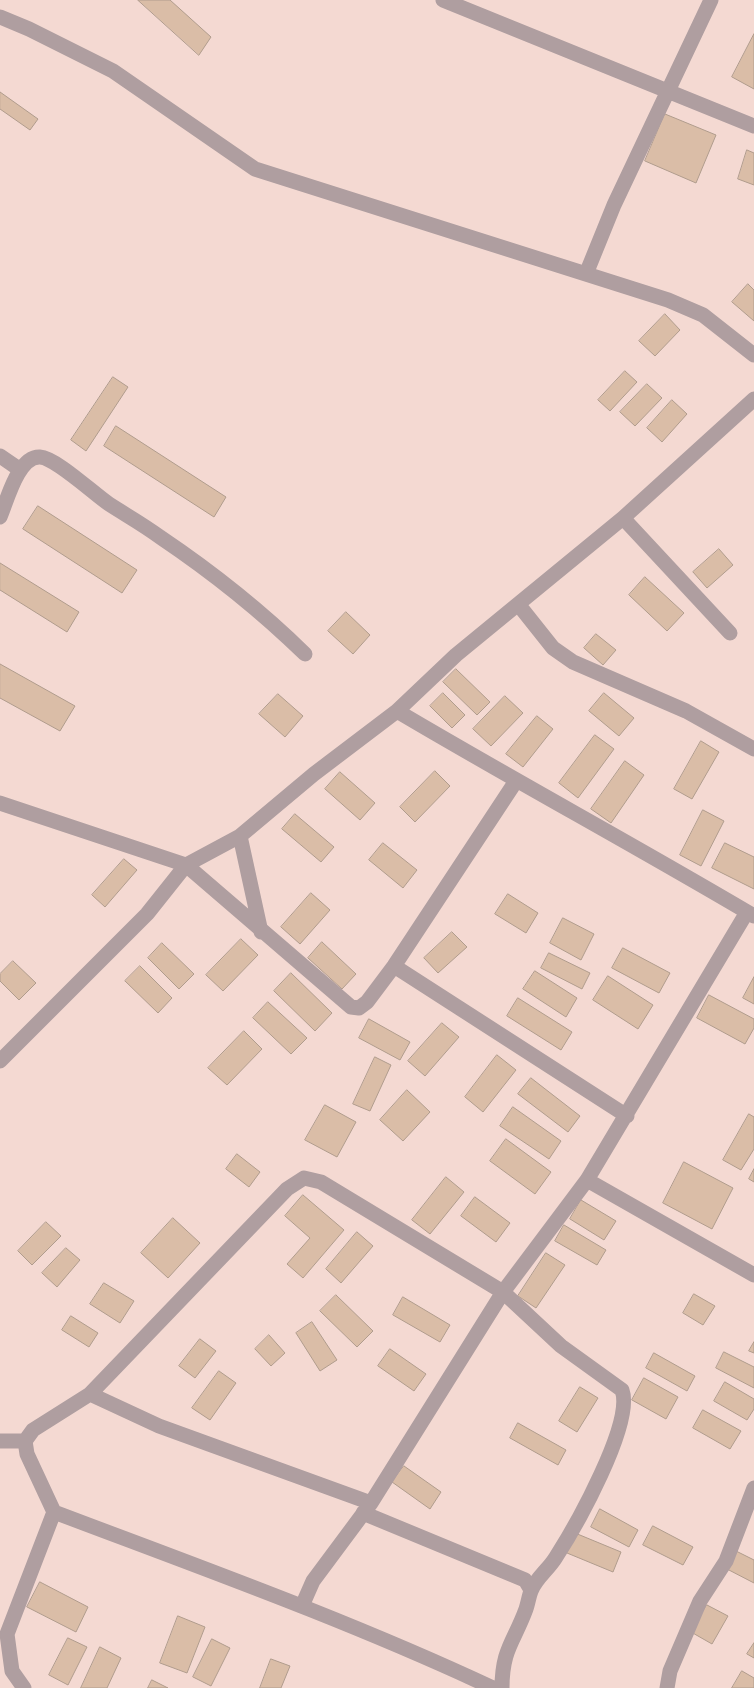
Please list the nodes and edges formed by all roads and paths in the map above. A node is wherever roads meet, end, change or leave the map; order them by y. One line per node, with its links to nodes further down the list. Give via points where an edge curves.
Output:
1 (443, 0): 4 (street)
2 (711, 0): 4 (street)
3 (0, 17): 6 (street, via 113,71 255,169)
4 (667, 92): 5 (street); 6 (street)
5 (754, 126)
6 (586, 274): 7 (street, via 668,300 703,315)
7 (754, 355)
8 (754, 399): 12 (street)
9 (0, 456): 10 (street)
10 (20, 469): 11 (street); 15 (street, via 32,459 40,457 52,461 241,597)
11 (0, 517)
12 (623, 518): 13 (street); 14 (street)
13 (518, 604): 16 (street, via 456,655); 17 (street, via 553,648 567,658 686,711)
14 (730, 633)
15 (305, 654)
16 (398, 711): 18 (street); 20 (street, via 314,774)
17 (754, 749)
18 (516, 781): 22 (street); 24 (street)
19 (0, 803): 21 (street)
20 (240, 836): 21 (street); 23 (street)
21 (186, 865): 23 (street); 25 (street, via 147,914)
22 (751, 914): 26 (street)
23 (261, 932): 24 (street, via 351,1007 359,1008 367,1002)
24 (394, 966): 26 (street)
25 (0, 1061)
26 (627, 1116): 27 (street)
27 (586, 1180): 28 (street); 29 (street)
28 (754, 1275)
29 (504, 1292): 30 (street, via 321,1182 304,1178 287,1188); 34 (street); 36 (street, via 561,1346 622,1390 625,1400 618,1433 592,1491 556,1558)
30 (90, 1394): 32 (street, via 33,1430); 34 (street, via 159,1426)
31 (0, 1441): 32 (street)
32 (25, 1441): 35 (street, via 27,1454)
33 (754, 1488): 41 (street, via 726,1561 700,1601 670,1671)
34 (367, 1508): 36 (street, via 525,1580); 37 (street, via 313,1581)
35 (54, 1512): 37 (street); 38 (street, via 6,1634 12,1671)
36 (531, 1590): 40 (street, via 526,1609 505,1653)
37 (302, 1606): 39 (street, via 417,1652)
38 (24, 1688)
39 (493, 1688)
40 (502, 1688)
41 (667, 1688)

